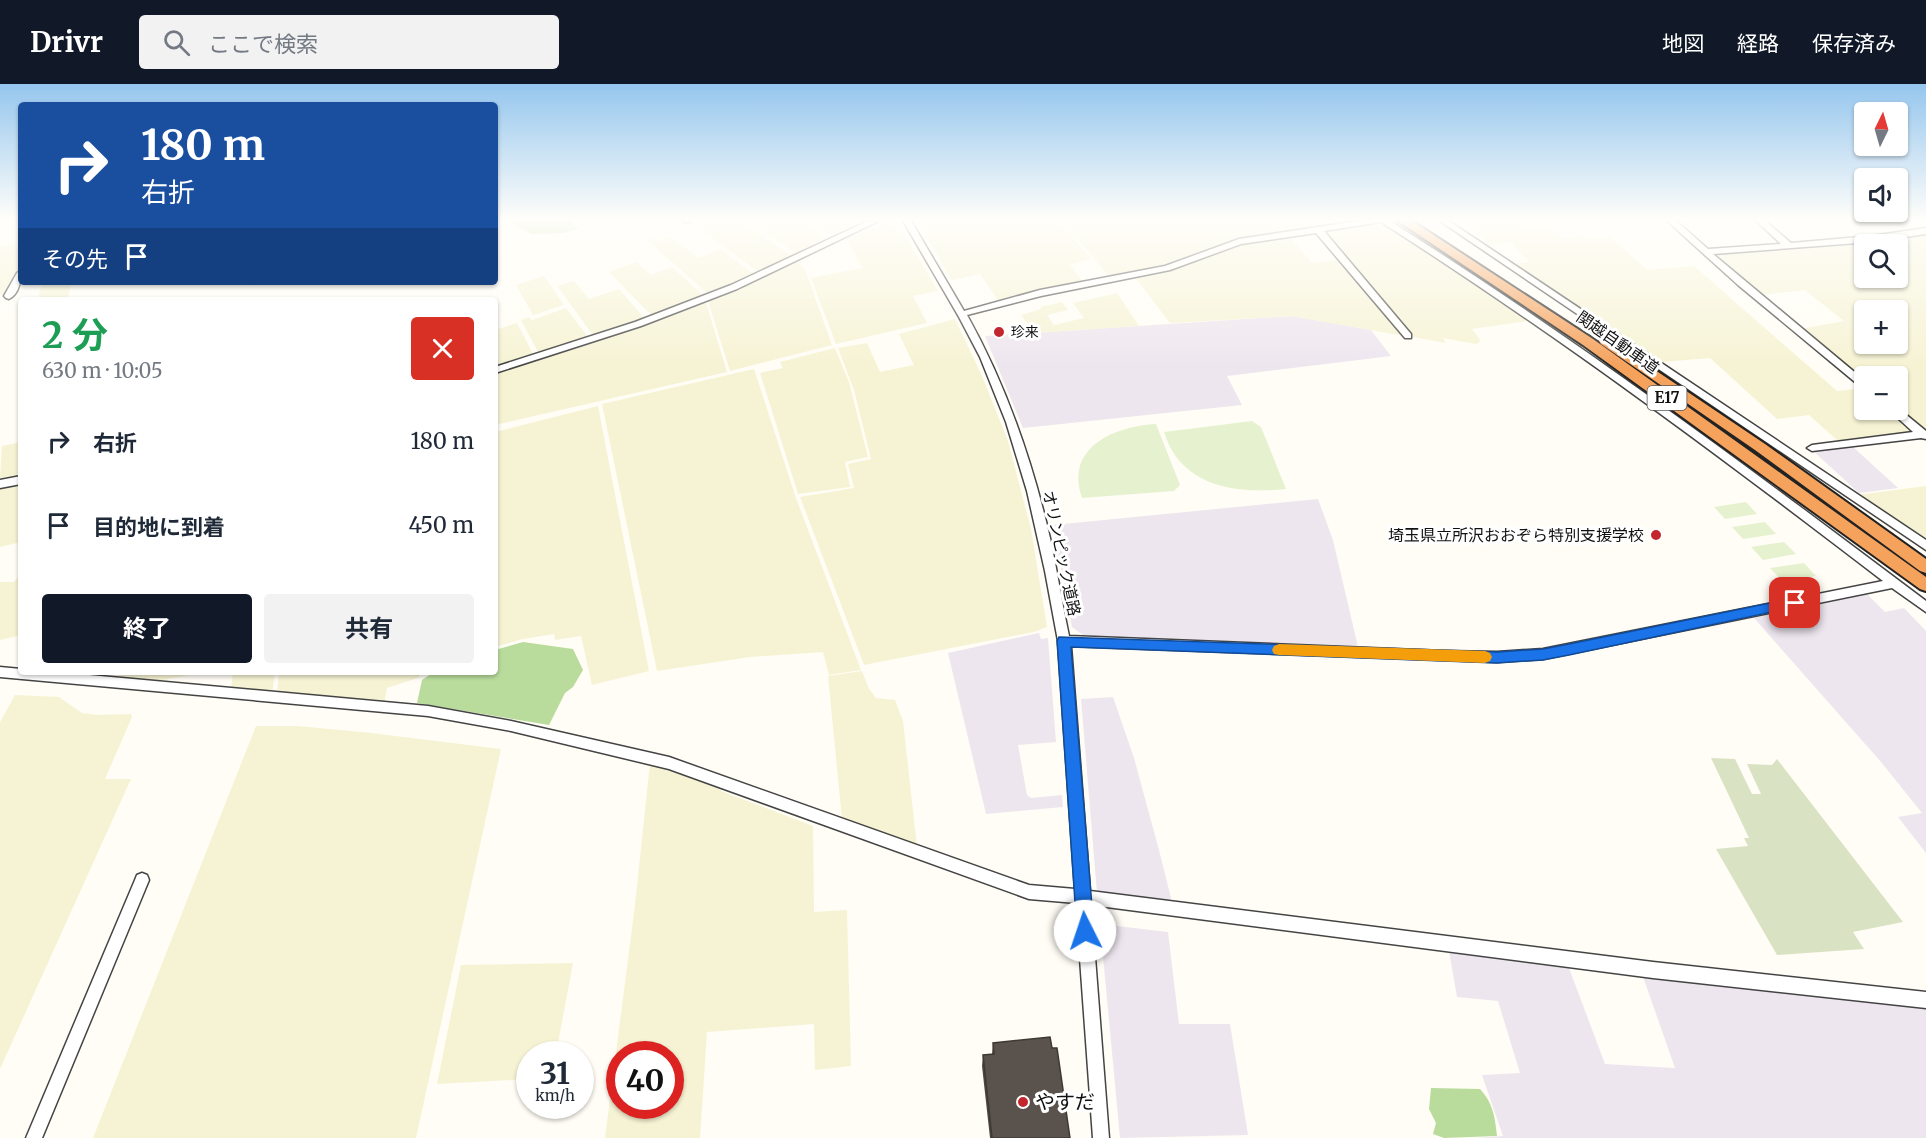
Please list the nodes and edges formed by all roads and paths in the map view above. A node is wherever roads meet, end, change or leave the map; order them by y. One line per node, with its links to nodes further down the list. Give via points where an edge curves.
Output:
1 (774, 268): 14 (street, via 627,328)
2 (935, 268): 12 (street, オリンピック道路)
3 (1166, 268): 12 (street, via 1041,293)
4 (1350, 268): 13 (street)
5 (1459, 268): 23 (street, via 1560,334)
6 (1476, 268): 24 (highway, 関越自動車道 / E17, via 1588,342)
7 (1494, 268): 22 (highway, 関越自動車道 / E17, via 1656,375)
8 (1514, 268): 21 (street)
9 (1725, 268): 15 (street)
10 (18, 279): 11 (street)
11 (9, 296)
12 (962, 314): 26 (street, オリンピック道路, via 994,378 1015,433 1035,500)
13 (1408, 336)
14 (498, 369)
15 (1854, 378)
16 (1906, 420): 17 (street)
17 (1925, 435): 18 (street)
18 (1812, 448)
19 (18, 481): 20 (street)
20 (0, 484)
21 (1926, 546)
22 (1926, 567)
23 (1894, 583): 25 (street); 26 (street, via 1543,654 1444,656)
24 (1926, 585)
25 (1926, 607)
26 (1064, 641): 31 (street, オリンピック道路)
27 (0, 672): 28 (street)
28 (18, 674)
29 (33, 675): 31 (street, via 428,711 511,726 669,763 1029,892)
30 (142, 880): 33 (street)
31 (1083, 897): 32 (street, via 1653,970); 34 (street, オリンピック道路)
32 (1926, 1000)
33 (34, 1138)
34 (1101, 1138)

